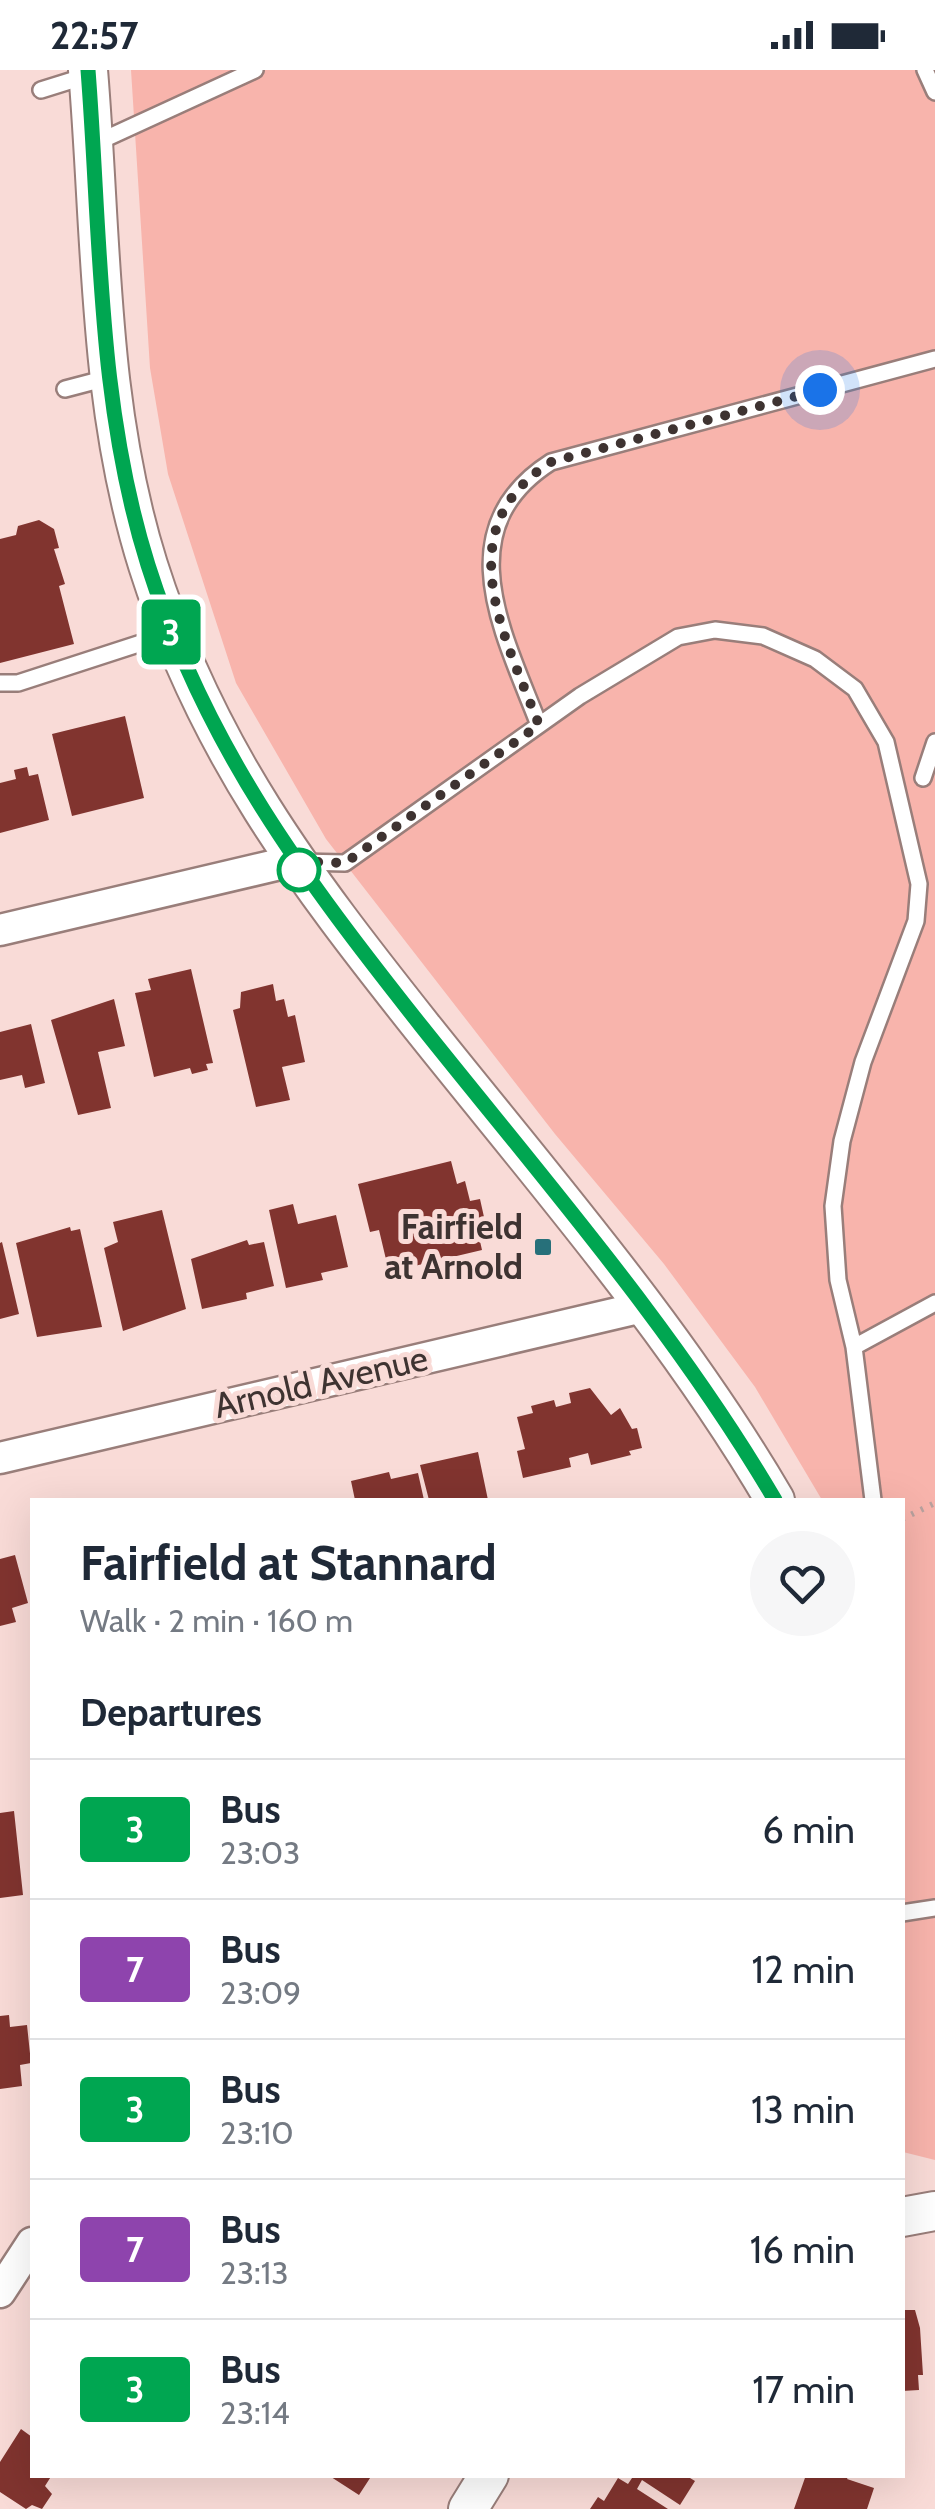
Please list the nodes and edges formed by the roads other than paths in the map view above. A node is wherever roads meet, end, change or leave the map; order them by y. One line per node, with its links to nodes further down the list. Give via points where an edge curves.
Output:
1 (256, 70): 6 (lane)
2 (925, 70): 5 (lane)
3 (88, 73): 4 (lane); 6 (street)
4 (40, 90)
5 (935, 92)
6 (92, 144): 8 (street)
7 (935, 359): 12 (lane, via 551,462 524,479 506,503 490,559 498,617)
8 (107, 378): 9 (lane); 10 (street, via 126,482)
9 (64, 389)
10 (172, 633): 11 (lane); 16 (street, via 206,713)
11 (0, 684)
12 (539, 725): 15 (lane, via 678,637 715,630 762,636 816,658 855,689 886,742); 16 (lane, via 345,863)
13 (935, 742): 14 (lane)
14 (929, 782): 15 (lane)
15 (899, 786): 20 (lane, via 919,884 916,921 862,1062 833,1206 838,1280)
16 (293, 861): 17 (street); 19 (street)
17 (0, 930)
18 (935, 1302): 20 (lane)
19 (643, 1307): 21 (street, Arnold Avenue); 22 (street)
20 (854, 1347): 23 (lane)
21 (0, 1458)
22 (774, 1498)
23 (873, 1498)
24 (935, 1908): 25 (lane)
25 (905, 1913)
26 (905, 2193): 27 (street)
27 (935, 2198)
28 (935, 2211): 29 (street)
29 (905, 2216)
30 (30, 2246): 31 (street)
31 (0, 2292)
32 (488, 2478): 33 (street)
33 (468, 2509)

